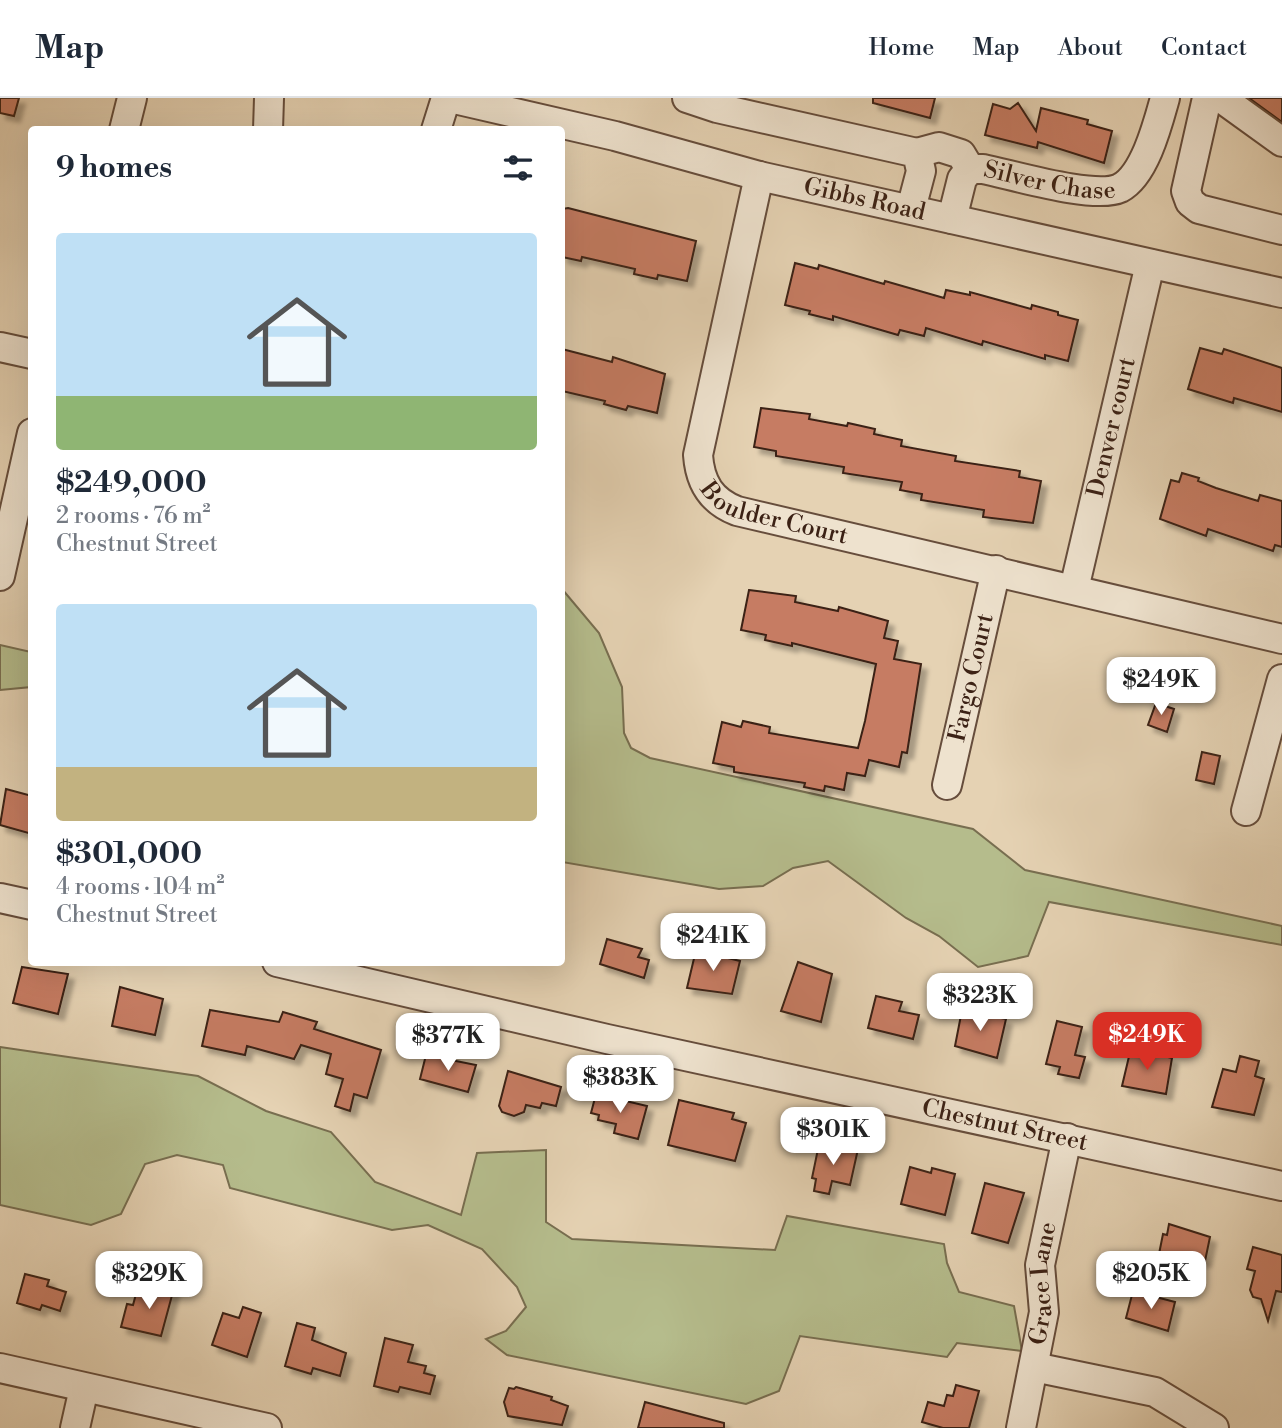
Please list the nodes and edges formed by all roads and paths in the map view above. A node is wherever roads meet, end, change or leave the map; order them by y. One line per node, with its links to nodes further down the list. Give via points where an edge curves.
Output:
1 (132, 98): 8 (street)
2 (270, 98): 9 (street)
3 (448, 98): 10 (street, Gibbs Road); 14 (street, Gibbs Road, via 615,136)
4 (687, 98): 12 (street)
5 (1165, 98): 13 (street, Silver Chase, via 1142,164 1122,187 1099,193)
6 (1207, 98): 17 (street, via 1185,191 1190,202 1199,209)
7 (1221, 98): 11 (street)
8 (125, 126)
9 (268, 126)
10 (438, 126)
11 (1282, 142)
12 (917, 153): 13 (street, via 939,147 961,154); 15 (street, via 921,171)
13 (970, 170): 16 (street, Silver Chase, via 962,179)
14 (759, 176): 15 (street, Gibbs Road); 23 (street, Boulder Court, via 698,455 706,488 737,511)
15 (911, 209): 16 (street, Gibbs Road)
16 (952, 219): 18 (street, Gibbs Road)
17 (1282, 230)
18 (1150, 264): 19 (street, Gibbs Road); 25 (street, Denver court)
19 (1282, 293)
20 (0, 347): 21 (street)
21 (28, 353)
22 (28, 451): 24 (street)
23 (996, 570): 25 (street, Boulder Court); 28 (street, Fargo Court)
24 (0, 576)
25 (1074, 589): 26 (street, Boulder Court)
26 (1282, 639)
27 (1282, 679): 29 (street)
28 (947, 785)
29 (1246, 811)
30 (0, 898): 31 (street)
31 (28, 904)
32 (294, 966): 33 (street, Chestnut Street)
33 (1067, 1138): 34 (street, Chestnut Street); 35 (street, Grace Lane, via 1040,1265 1044,1312)
34 (1282, 1186)
35 (1034, 1367): 38 (street, via 1155,1392); 41 (street, Grace Lane)
36 (0, 1368): 37 (street)
37 (84, 1388): 39 (street); 40 (street)
38 (1213, 1427)
39 (75, 1428)
40 (267, 1428)
41 (1021, 1428)

